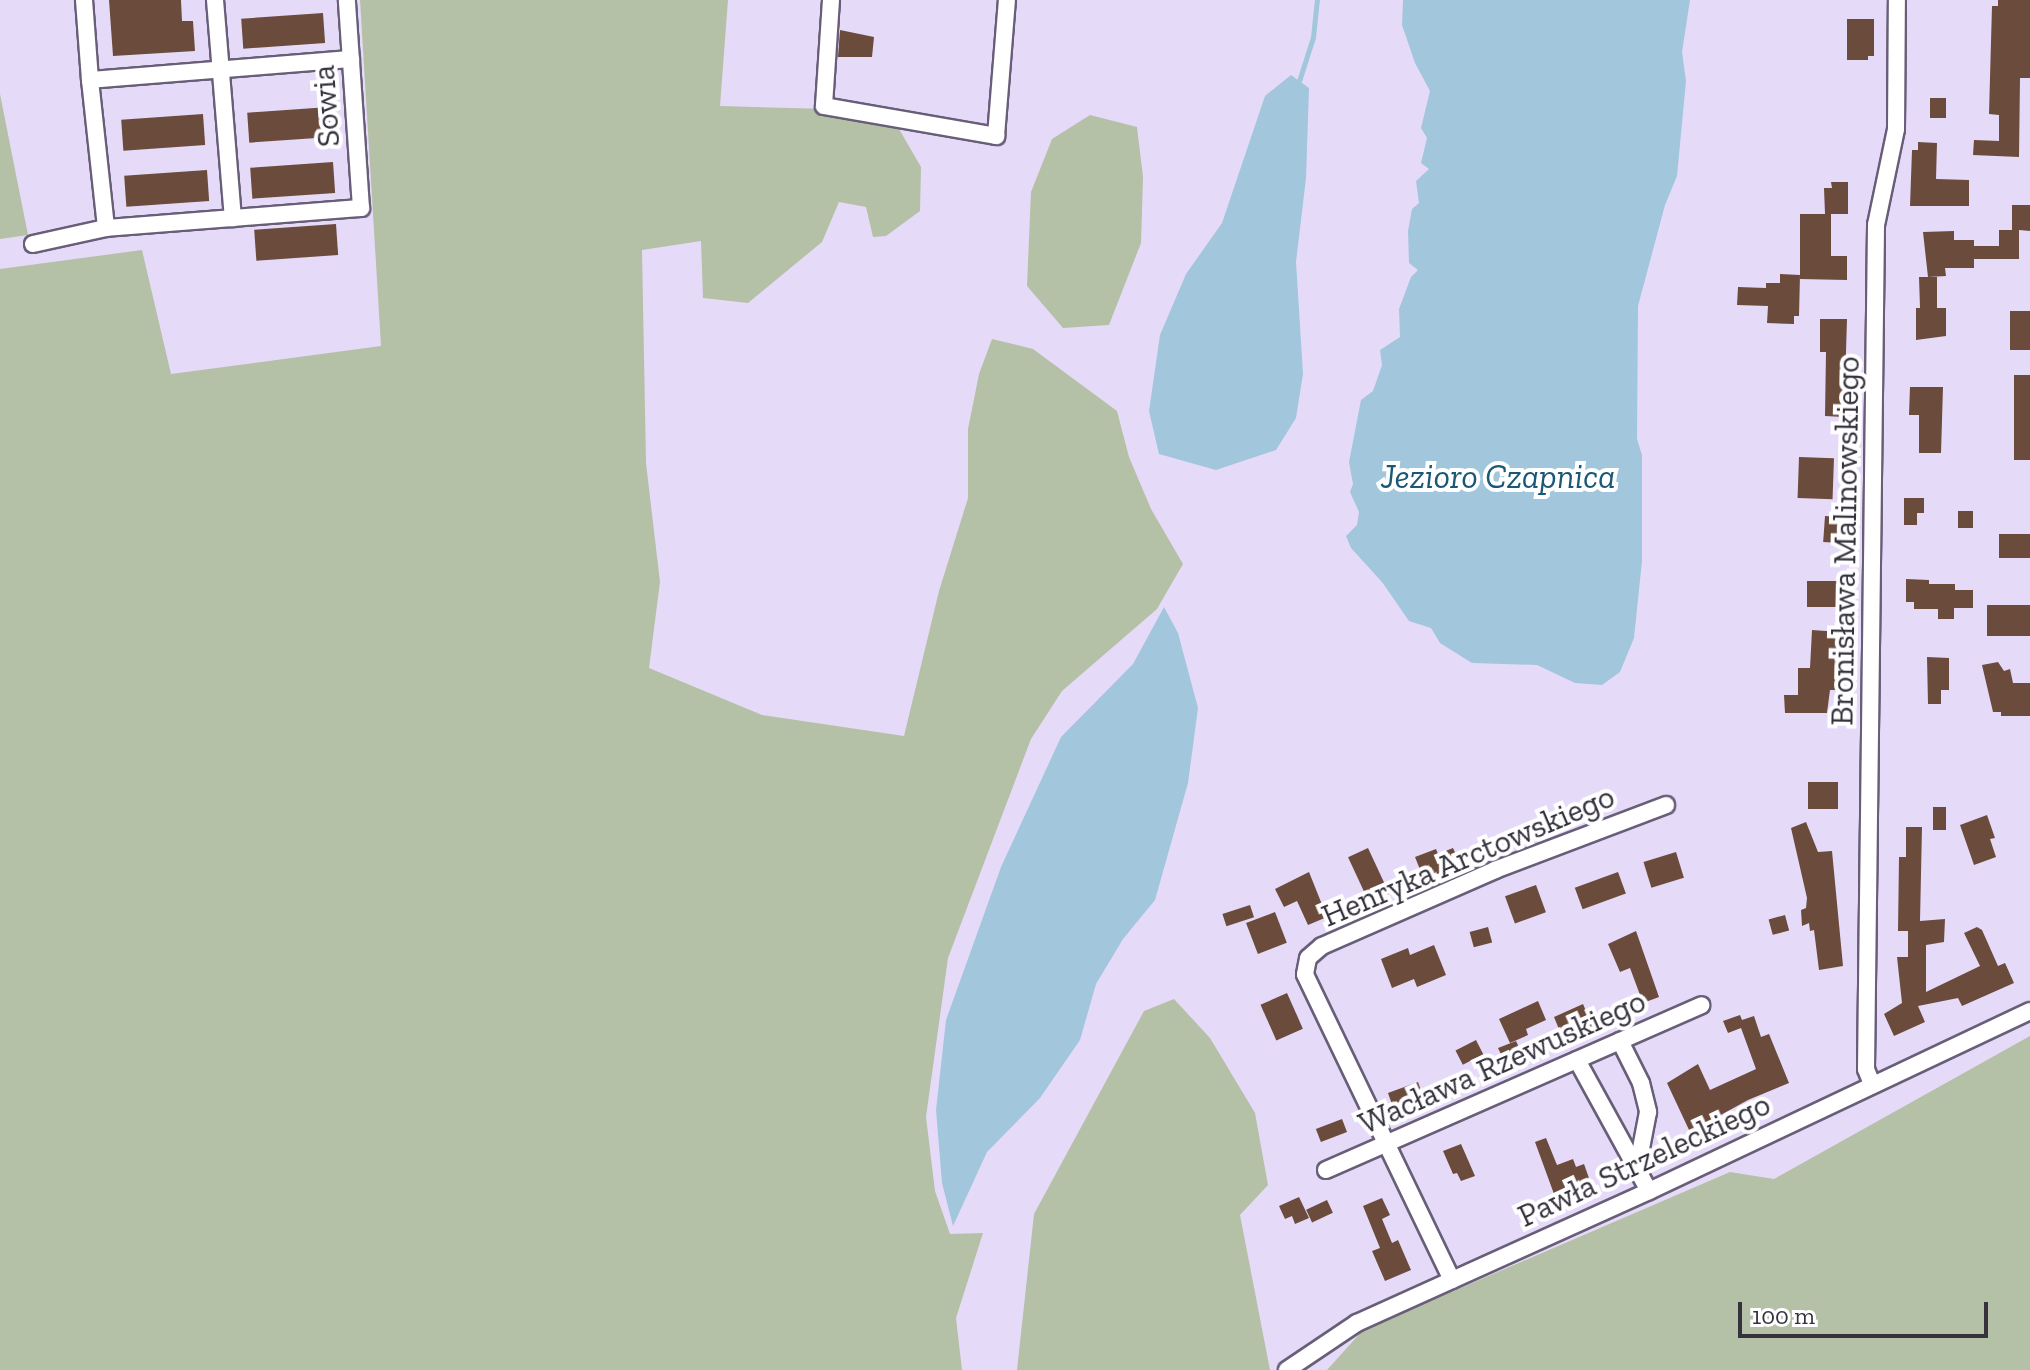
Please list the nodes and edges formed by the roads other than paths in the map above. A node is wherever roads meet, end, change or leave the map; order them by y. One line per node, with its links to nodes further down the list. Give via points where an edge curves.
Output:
1 (84, 0): 9 (street)
2 (215, 0): 8 (street)
3 (347, 0): 7 (street, Sowia)
4 (831, 0): 5 (street, via 824,106 996,136)
5 (1007, 0)
6 (1897, 0): 18 (street, Bronisława Malinowskiego, via 1896,129 1876,225 1866,1069)
7 (351, 59): 8 (street); 10 (street, Sowia, via 361,208)
8 (221, 69): 9 (street); 10 (street)
9 (90, 80): 11 (street)
10 (233, 218): 11 (street)
11 (106, 228): 12 (street)
12 (33, 244)
13 (1666, 805): 19 (street, Henryka Arctowskiego, via 1547,848 1322,946 1308,958 1305,974)
14 (1701, 1005): 16 (street, Wacława Rzewuskiego)
15 (2030, 1011): 18 (street, Pawła Strzeleckiego)
16 (1620, 1041): 17 (street, Wacława Rzewuskiego); 20 (street, via 1641,1083 1648,1112)
17 (1577, 1060): 19 (street, Wacława Rzewuskiego); 20 (street)
18 (1872, 1084): 22 (street, Pawła Strzeleckiego)
19 (1389, 1143): 21 (street, Wacława Rzewuskiego); 23 (street)
20 (1637, 1169): 22 (street)
21 (1326, 1170)
22 (1649, 1191): 23 (street, Pawła Strzeleckiego)
23 (1452, 1280): 24 (street, Pawła Strzeleckiego, via 1357,1323)
24 (1287, 1370)

